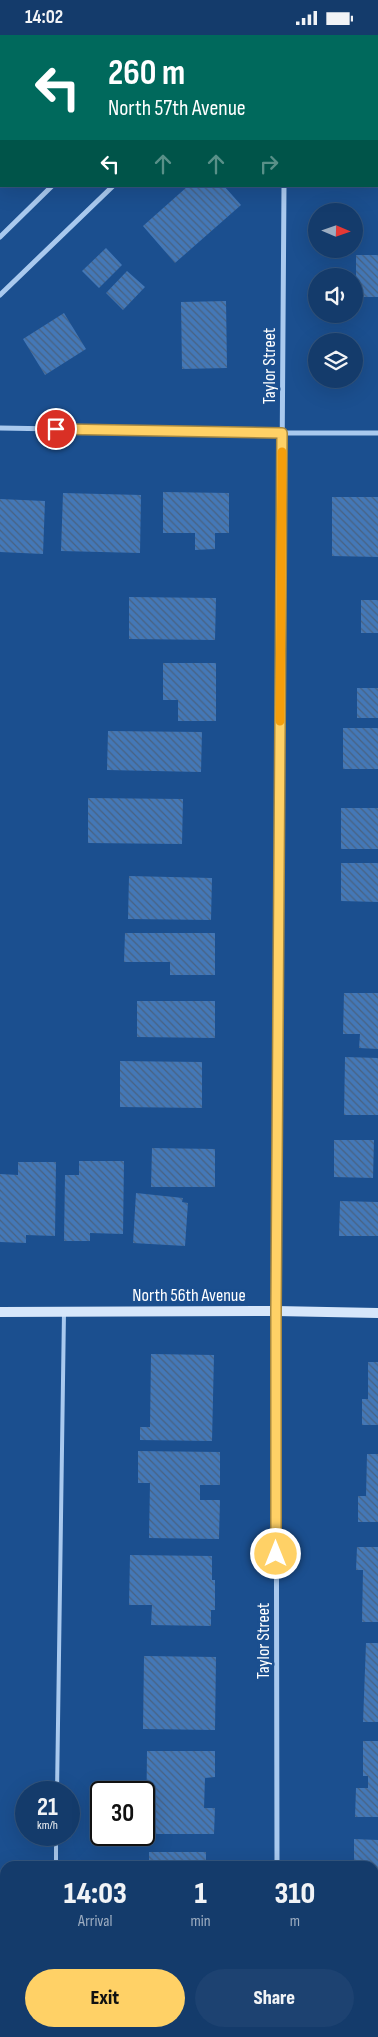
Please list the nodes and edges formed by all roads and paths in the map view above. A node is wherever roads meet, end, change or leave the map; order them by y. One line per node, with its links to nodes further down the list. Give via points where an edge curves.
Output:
1 (51, 187): 4 (street)
2 (112, 187): 5 (street)
3 (284, 187): 7 (street, Taylor Street)
4 (0, 237)
5 (0, 295)
6 (0, 428): 7 (street)
7 (282, 433): 8 (street); 9 (street, Taylor Street)
8 (378, 433)
9 (276, 1311): 11 (street, North 56th Avenue); 12 (street, North 56th Avenue); 16 (street, Taylor Street)
10 (0, 1312): 11 (street, North 56th Avenue)
11 (64, 1312): 13 (lane)
12 (378, 1313)
13 (57, 1781)
14 (56, 1846): 15 (lane)
15 (56, 1861)
16 (277, 1861)

